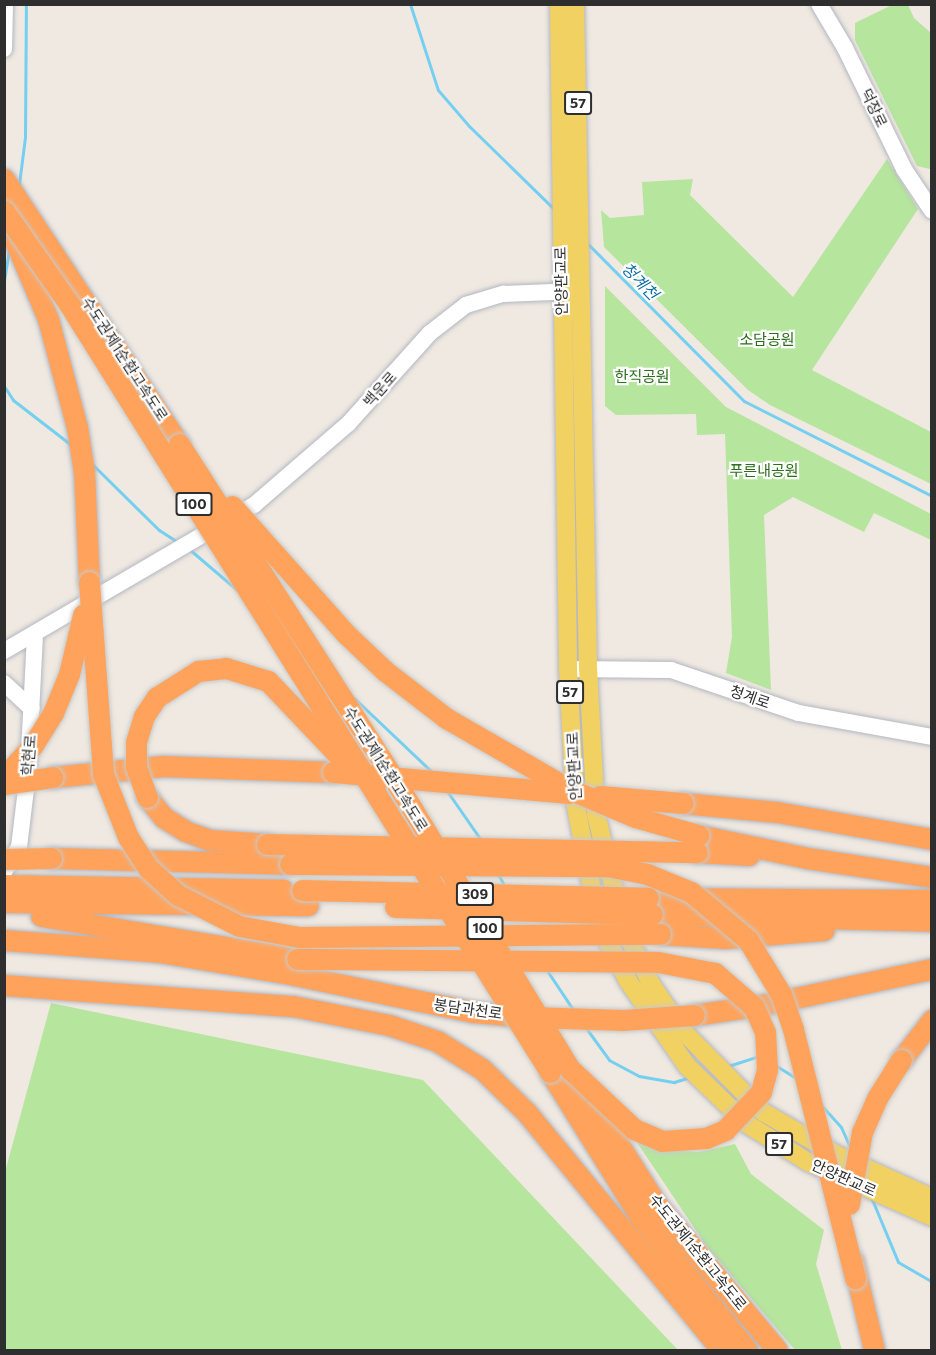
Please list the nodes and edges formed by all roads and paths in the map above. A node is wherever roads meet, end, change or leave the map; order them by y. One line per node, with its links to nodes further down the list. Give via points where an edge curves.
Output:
1 (5, 4): 5 (street)
2 (559, 4): 10 (main road, 안양판교로 / 57)
3 (575, 4): 9 (main road, 안양판교로 / 57)
4 (819, 4): 7 (street, 덕장로, via 904,169)
5 (4, 49)
6 (4, 179): 11 (highway, 수도권제1순환고속도로 / 100)
7 (932, 211)
8 (4, 213): 12 (highway, bridge, via 48,319 68,386 84,472); 22 (highway, 수도권제1순환고속도로 / 100, bridge, via 69,304)
9 (584, 290): 10 (street, 백운로); 15 (main road, 안양판교로 / 57)
10 (561, 291): 13 (street, 백운로, via 503,294 466,305 430,333 348,424 254,505); 16 (main road, 안양판교로 / 57)
11 (179, 444): 24 (highway, bridge, via 295,581 346,634 446,718 569,789); 37 (highway, 수도권제1순환고속도로 / 100, bridge, via 399,788)
12 (89, 582): 20 (highway, bridge, via 69,674 53,713 33,745); 31 (highway, bridge, via 103,774 128,837 149,869 178,895 239,926 299,937 660,934 725,938)
13 (35, 634): 14 (street); 18 (street, 학현로)
14 (4, 651)
15 (588, 668): 16 (street, 청계로); 19 (street, 청계로, via 671,670 799,713); 38 (main road, 안양판교로 / 57, via 596,814 623,925 651,984 682,1030 763,1112 845,1159)
16 (568, 669): 40 (main road, 안양판교로 / 57, via 576,802 599,925 628,981 687,1066 756,1130 808,1162)
17 (4, 683): 18 (street)
18 (32, 709): 26 (street, 학현로, via 19,847)
19 (932, 738)
20 (4, 777)
21 (4, 784): 23 (highway, bridge, via 163,766 333,772 777,812)
22 (380, 800): 24 (highway, bridge, via 267,681 226,668 198,671 157,697 144,716 136,742 136,766 147,797 163,817 184,831 210,840 267,844); 39 (highway, 수도권제1순환고속도로 / 100, bridge)
23 (932, 838)
24 (698, 844): 27 (highway)
25 (4, 859): 41 (highway, bridge, via 607,866 647,874 692,892 748,940 781,994)
26 (4, 872)
27 (932, 877)
28 (4, 885): 30 (highway, 309)
29 (4, 902): 30 (highway, 309)
30 (50, 902): 31 (highway, 309, bridge, via 305,898); 32 (highway); 37 (highway, bridge, via 297,959 658,962 687,967 714,973 754,1007 765,1032 768,1055 760,1092 747,1110 725,1130 683,1141 662,1141 634,1129)
31 (931, 914)
32 (4, 915)
33 (4, 940): 34 (highway, 봉담과천로, bridge, via 159,952 474,1012 623,1020 772,1004)
34 (932, 969)
35 (4, 985): 42 (highway, via 293,1006 389,1025 437,1041 482,1069 527,1113)
36 (932, 1020): 41 (highway, bridge, via 877,1098 854,1167 849,1204)
37 (570, 1069): 39 (highway, 수도권제1순환고속도로 / 100, bridge)
38 (932, 1198)
39 (649, 1211): 43 (highway, 수도권제1순환고속도로 / 100); 44 (highway, 수도권제1순환고속도로 / 100)
40 (932, 1217)
41 (855, 1278): 45 (highway)
42 (722, 1350)
43 (747, 1350)
44 (777, 1350)
45 (874, 1350)

